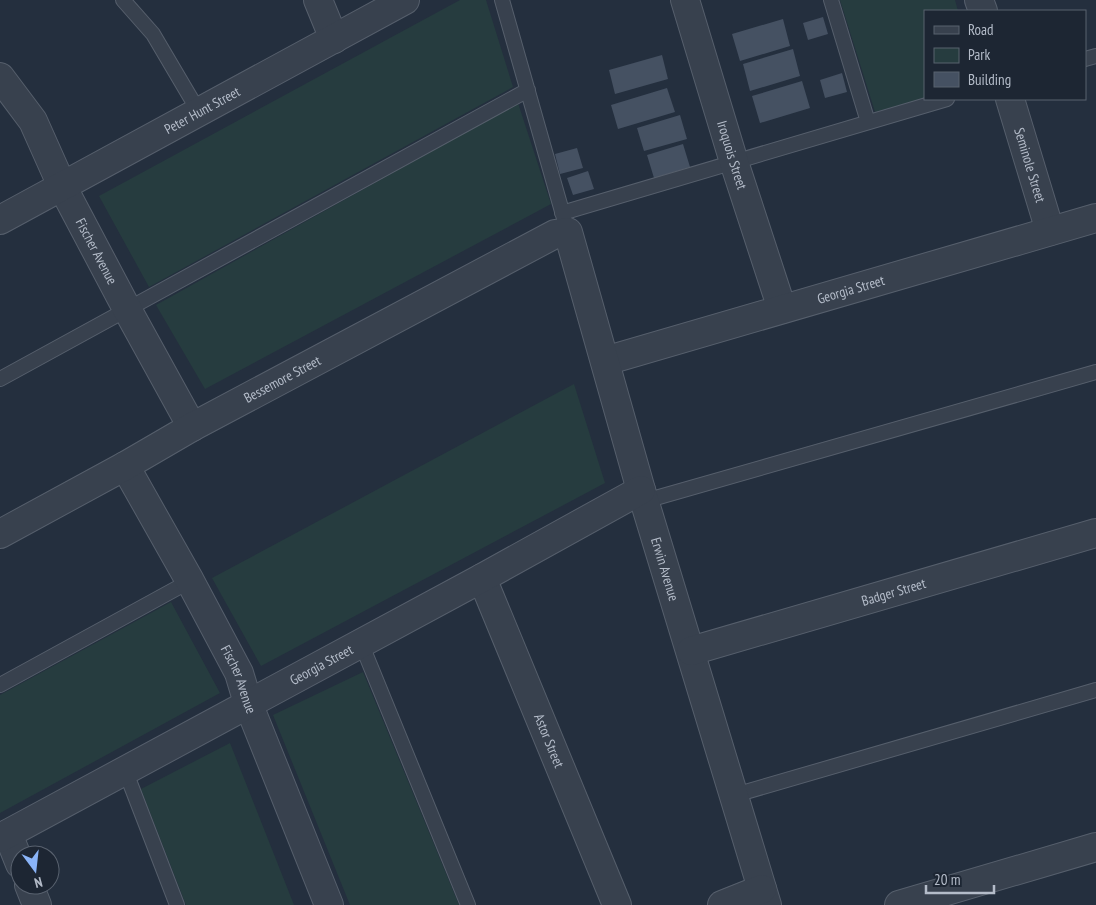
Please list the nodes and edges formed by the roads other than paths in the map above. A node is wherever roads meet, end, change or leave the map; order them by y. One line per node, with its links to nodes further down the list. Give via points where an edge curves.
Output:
1 (124, 0): 12 (lane, via 153,34)
2 (318, 0): 7 (street)
3 (405, 0): 7 (street, Peter Hunt Street)
4 (502, 0): 9 (lane)
5 (686, 0): 14 (street, Iroquois Street)
6 (831, 0): 13 (lane)
7 (334, 39): 12 (street, Peter Hunt Street)
8 (0, 77): 15 (street, Fischer Avenue, via 33,121)
9 (528, 90): 18 (lane); 20 (lane)
10 (944, 100): 13 (lane)
11 (1010, 100): 19 (street, Seminole Street)
12 (199, 112): 15 (street, Peter Hunt Street)
13 (868, 122): 14 (lane)
14 (734, 162): 18 (lane); 21 (street, Iroquois Street)
15 (62, 186): 17 (street, Peter Hunt Street); 20 (street, Fischer Avenue)
16 (1096, 218): 19 (street, Georgia Street)
17 (0, 220)
18 (565, 223): 22 (street, Erwin Avenue); 25 (street, Bessemore Street, via 555,234)
19 (1050, 231): 21 (street, Georgia Street)
20 (127, 309): 24 (lane); 25 (street, Fischer Avenue)
21 (782, 309): 22 (street, Georgia Street)
22 (605, 361): 27 (street, Erwin Avenue)
23 (1096, 372): 27 (lane)
24 (0, 379)
25 (192, 427): 26 (street, Bessemore Street)
26 (125, 466): 29 (street, Bessemore Street); 31 (street, Fischer Avenue)
27 (643, 495): 30 (street, Georgia Street); 33 (street, Erwin Avenue)
28 (1096, 533): 33 (street, Badger Street)
29 (0, 534)
30 (482, 578): 32 (street, Georgia Street); 45 (street, Astor Street)
31 (190, 581): 34 (lane); 36 (street, Fischer Avenue, via 239,673)
32 (361, 643): 36 (street, Georgia Street); 44 (lane)
33 (691, 651): 38 (street, Erwin Avenue)
34 (0, 685)
35 (1096, 690): 38 (lane)
36 (248, 703): 37 (street, Georgia Street); 43 (street, Fischer Avenue)
37 (125, 770): 39 (street, Georgia Street); 42 (lane)
38 (734, 795): 41 (street, Erwin Avenue)
39 (4, 836)
40 (1096, 847): 47 (street)
41 (765, 897): 46 (street)
42 (177, 905)
43 (329, 905)
44 (468, 905)
45 (617, 905)
46 (722, 905)
47 (899, 905)

